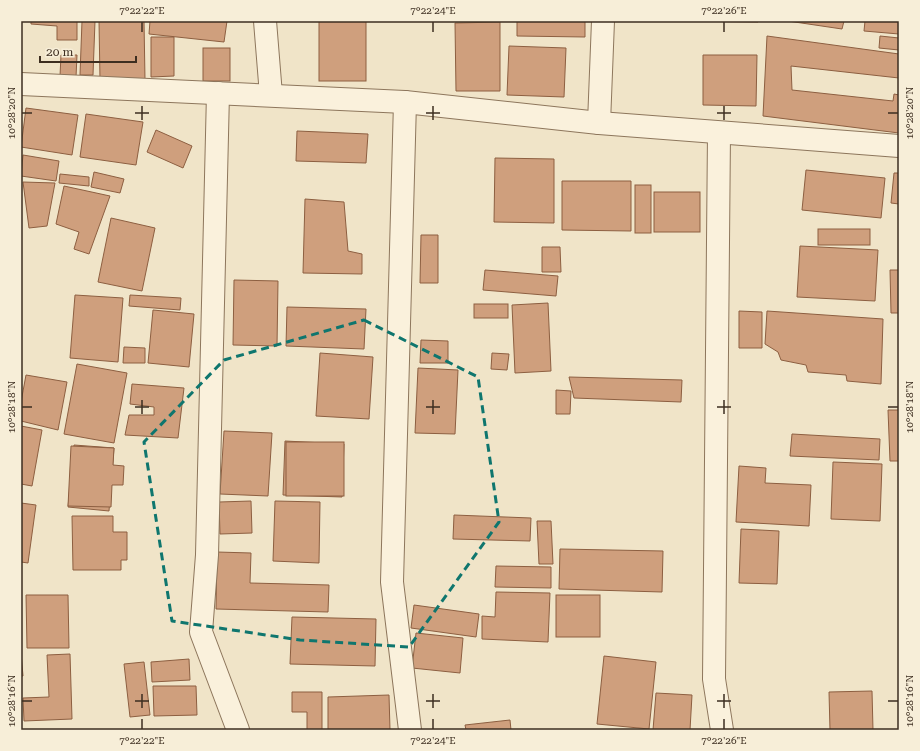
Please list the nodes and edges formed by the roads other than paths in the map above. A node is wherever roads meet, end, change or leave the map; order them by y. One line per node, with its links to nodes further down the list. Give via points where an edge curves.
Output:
1 (265, 21): 5 (street)
2 (603, 21): 7 (street)
3 (21, 84): 4 (street)
4 (218, 93): 5 (street); 10 (street, via 207,555 201,632)
5 (271, 95): 6 (street)
6 (405, 102): 7 (street); 11 (street, via 392,582)
7 (599, 123): 8 (street)
8 (719, 133): 9 (street); 12 (street, via 714,678)
9 (899, 146)
10 (238, 730)
11 (410, 730)
12 (722, 730)

